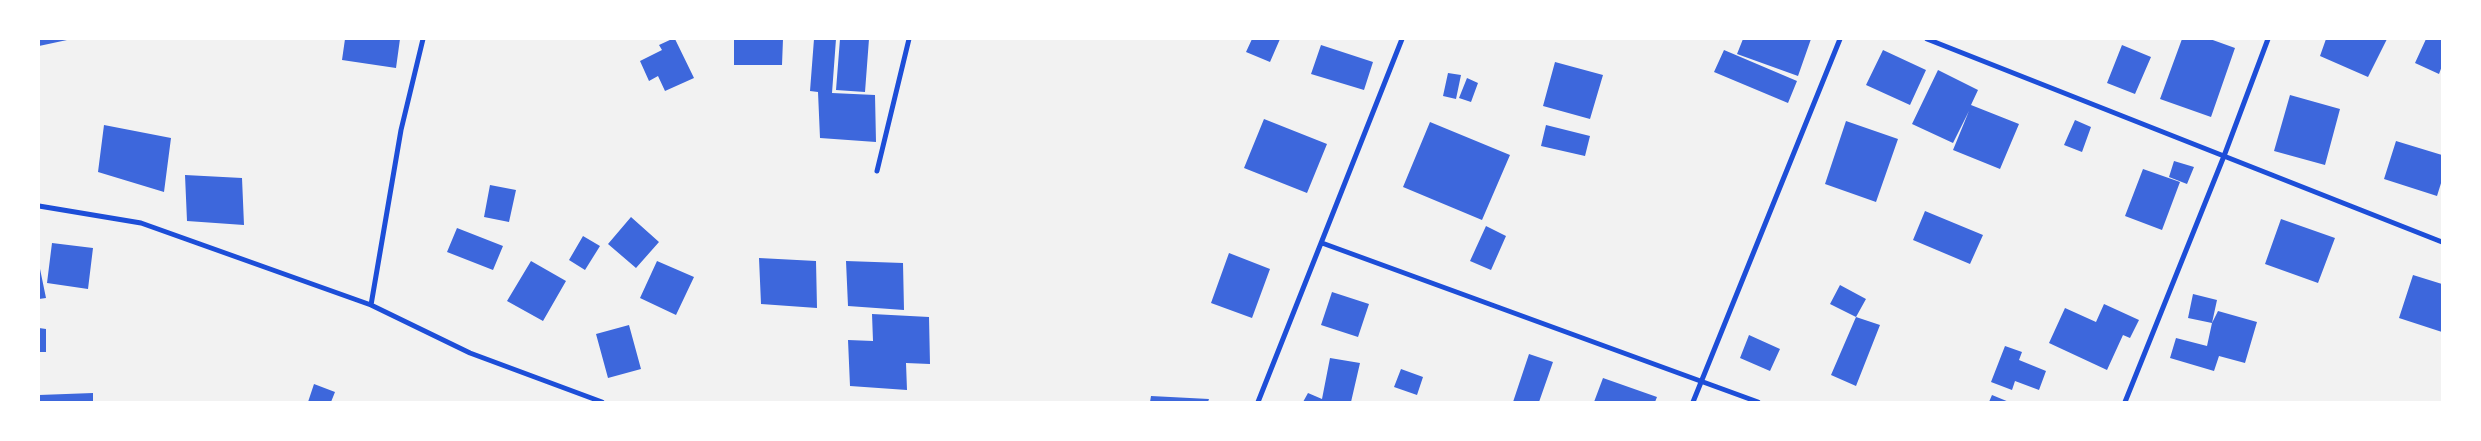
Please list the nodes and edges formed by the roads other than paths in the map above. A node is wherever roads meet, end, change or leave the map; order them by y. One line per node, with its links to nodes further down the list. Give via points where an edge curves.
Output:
1 (423, 39): 12 (street, via 401,130)
2 (909, 39): 8 (street)
3 (1402, 39): 11 (street)
4 (1840, 39): 13 (street)
5 (1927, 39): 7 (street)
6 (2268, 39): 7 (street)
7 (2224, 156): 10 (street); 18 (street)
8 (877, 172)
9 (39, 206): 12 (street, via 141,223)
10 (2442, 242)
11 (1322, 243): 13 (street); 15 (street)
12 (371, 306): 14 (street, via 470,353)
13 (1701, 381): 16 (street); 17 (street)
14 (602, 402)
15 (1258, 402)
16 (1693, 402)
17 (1758, 402)
18 (2125, 402)

